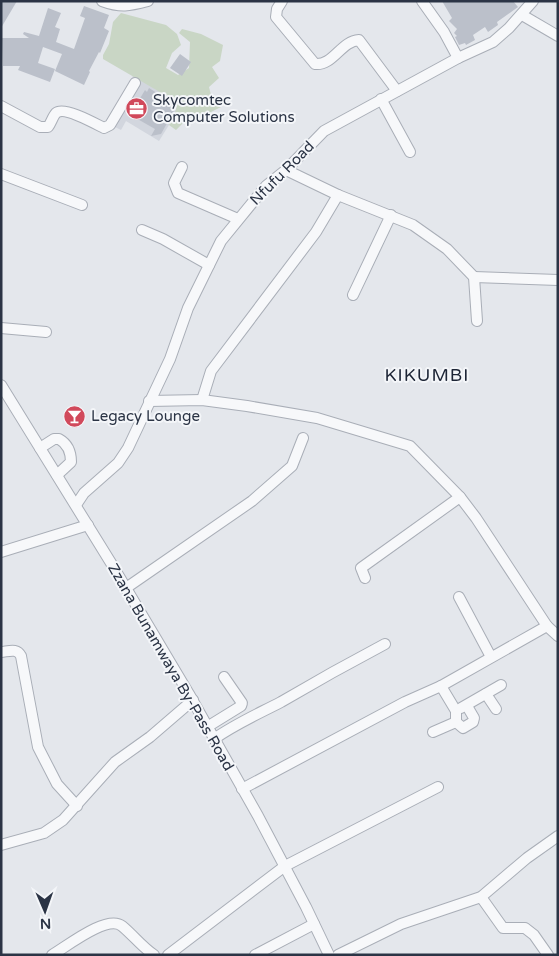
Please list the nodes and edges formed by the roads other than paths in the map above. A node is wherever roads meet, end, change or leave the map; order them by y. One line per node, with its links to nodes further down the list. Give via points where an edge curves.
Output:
1 (102, 1): 2 (street, via 127,7)
2 (148, 1)
3 (282, 1): 10 (street, via 276,17 315,64 324,63 349,42 359,40)
4 (422, 1): 8 (street)
5 (533, 1): 6 (street, Nfufu Road)
6 (522, 15): 7 (street); 8 (street, Nfufu Road, via 493,42)
7 (558, 36)
8 (458, 58): 10 (street, Nfufu Road)
9 (135, 83): 12 (street, via 110,125 104,128 61,111 48,127 40,127)
10 (397, 91): 11 (street, Nfufu Road)
11 (381, 99): 13 (street); 15 (street, Nfufu Road, via 324,131)
12 (1, 106)
13 (410, 152)
14 (182, 167): 20 (street, via 174,183 178,193)
15 (286, 170): 17 (street); 20 (street, Nfufu Road, via 266,186)
16 (1, 174): 18 (street)
17 (338, 195): 19 (street); 31 (street, via 316,232 211,371)
18 (82, 205)
19 (391, 215): 23 (street, via 413,225 447,249); 25 (street)
20 (238, 219): 22 (street, Nfufu Road)
21 (142, 230): 22 (street)
22 (209, 265): 32 (street, Nfufu Road)
23 (474, 277): 24 (street); 26 (street)
24 (558, 280)
25 (353, 295)
26 (477, 321)
27 (1, 328): 28 (street)
28 (46, 332)
29 (1, 385): 30 (street, Zzana Bunamwaya By-Pass Road)
30 (5, 399): 34 (street, Zzana Bunamwaya By-Pass Road)
31 (202, 400): 32 (street); 36 (street, via 317,418 410,446)
32 (149, 401): 37 (street, Nfufu Road, via 138,430 118,463 84,493)
33 (302, 438): 41 (street, via 292,466 259,495)
34 (40, 448): 35 (street, Zzana Bunamwaya By-Pass Road); 35 (street, via 59,439 69,448 71,462)
35 (57, 475): 37 (street, Zzana Bunamwaya By-Pass Road)
36 (460, 497): 40 (street, via 396,546 361,568); 43 (street)
37 (76, 505): 38 (street, Zzana Bunamwaya By-Pass Road)
38 (88, 525): 39 (street); 41 (street, Zzana Bunamwaya By-Pass Road)
39 (1, 552)
40 (365, 578)
41 (126, 588): 52 (street, Zzana Bunamwaya By-Pass Road)
42 (459, 597): 47 (street)
43 (547, 626): 44 (street); 47 (street)
44 (558, 636)
45 (384, 644): 59 (street)
46 (1, 652): 62 (street, via 16,650 21,656 38,747 57,784)
47 (491, 657): 50 (street)
48 (224, 677): 57 (street, via 242,703)
49 (501, 685): 51 (street)
50 (441, 686): 55 (street); 61 (street, via 404,702)
51 (486, 694): 53 (street); 54 (street)
52 (193, 700): 57 (street, Zzana Bunamwaya By-Pass Road); 62 (street, via 115,762)
53 (467, 706): 55 (street); 56 (street, via 474,722 463,728)
54 (496, 708)
55 (456, 711): 56 (street)
56 (456, 722): 58 (street)
57 (208, 727): 59 (street, Zzana Bunamwaya By-Pass Road)
58 (433, 732)
59 (214, 739): 61 (street, Zzana Bunamwaya By-Pass Road)
60 (438, 787): 65 (street)
61 (242, 789): 65 (street, Zzana Bunamwaya By-Pass Road)
62 (77, 806): 64 (street, via 64,820 44,833)
63 (558, 836): 66 (street)
64 (1, 845)
65 (285, 866): 67 (street, Zzana Bunamwaya By-Pass Road); 70 (street)
66 (480, 897): 73 (street, via 401,924); 74 (street, via 503,928 525,928)
67 (314, 924): 71 (street); 72 (street, Zzana Bunamwaya By-Pass Road)
68 (52, 955): 69 (street, via 80,936 110,922 120,924)
69 (154, 955)
70 (168, 955)
71 (255, 955)
72 (329, 955)
73 (338, 955)
74 (548, 955)

